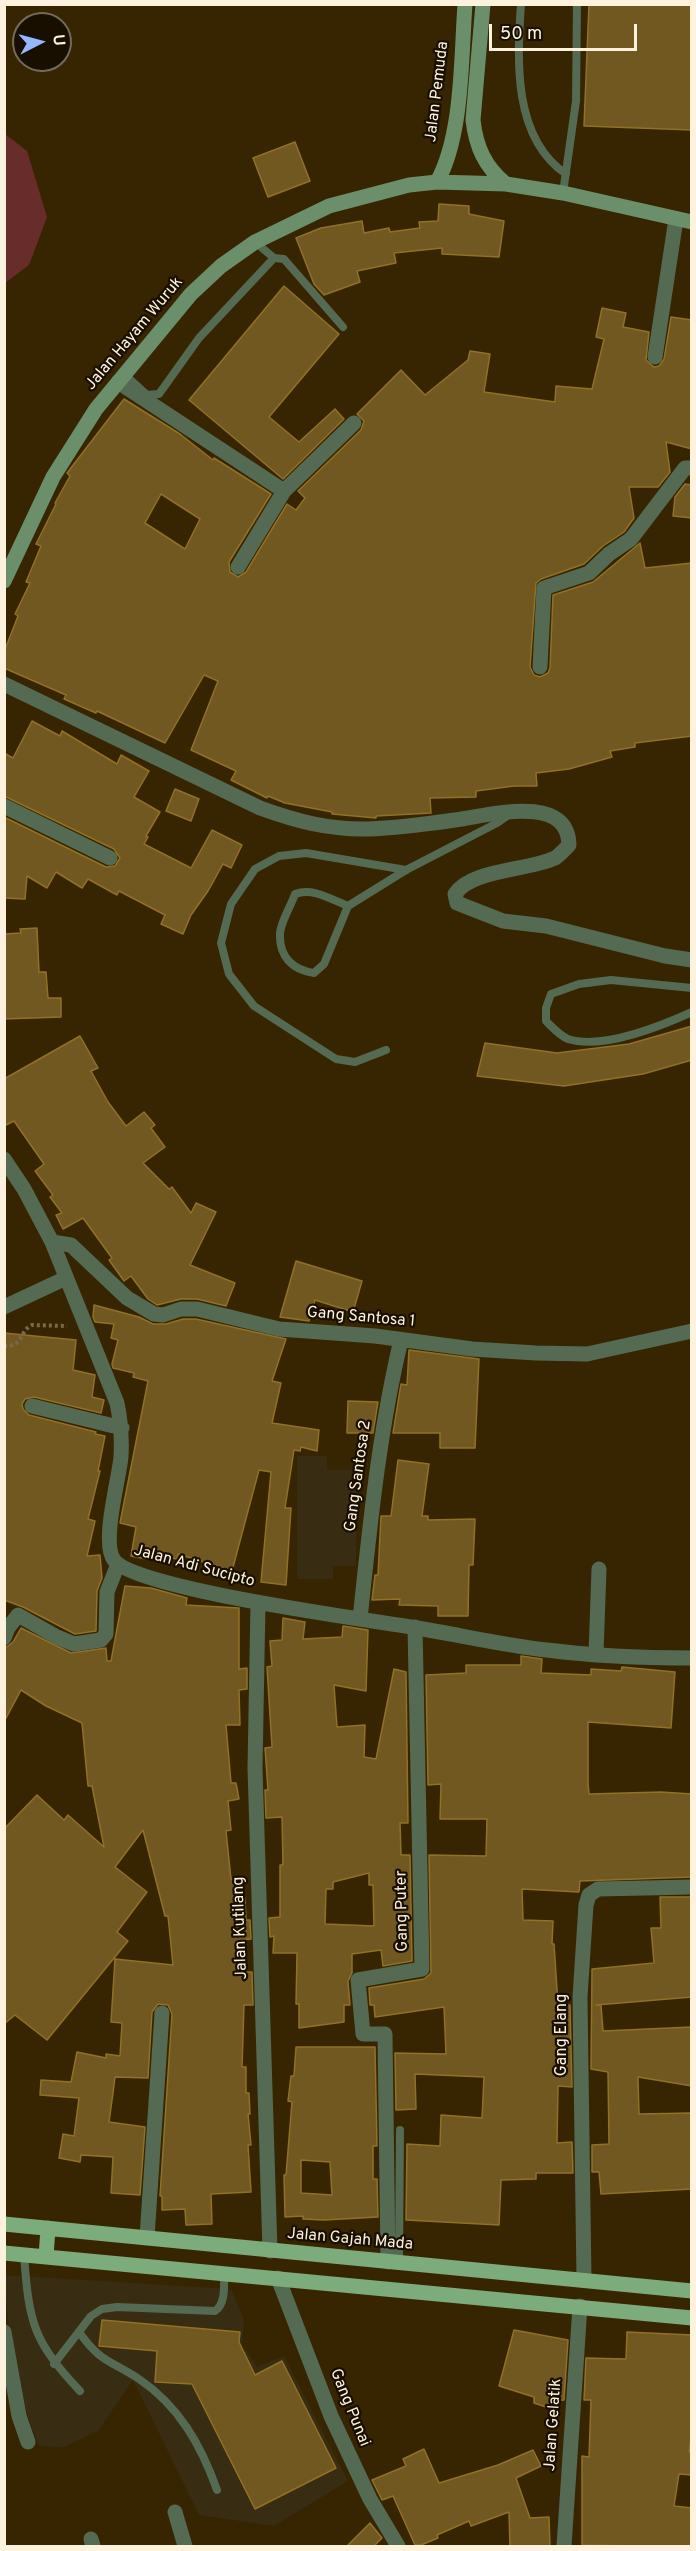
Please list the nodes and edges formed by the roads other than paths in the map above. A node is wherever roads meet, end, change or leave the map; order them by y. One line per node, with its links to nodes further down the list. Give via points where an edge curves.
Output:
1 (465, 4): 6 (street, Jalan Pemuda, via 455,125 446,166)
2 (483, 4): 7 (street, via 474,129 483,158)
3 (521, 4): 5 (lane, via 520,81 527,119 544,152)
4 (577, 4): 5 (lane, via 576,101)
5 (566, 174): 8 (lane)
6 (436, 182): 7 (street, Jalan Hayam Wuruk); 11 (street, Jalan Hayam Wuruk, via 329,206)
7 (506, 184): 8 (street, Jalan Hayam Wuruk)
8 (563, 193): 9 (street, Jalan Hayam Wuruk)
9 (676, 219): 10 (street, Jalan Hayam Wuruk); 14 (street)
10 (692, 222)
11 (255, 242): 12 (lane); 15 (street, Jalan Hayam Wuruk, via 190,294)
12 (274, 258): 13 (lane, via 284,258); 15 (lane, via 199,338 159,394 147,395)
13 (343, 327)
14 (655, 357)
15 (121, 378): 18 (street); 20 (street, Jalan Hayam Wuruk, via 96,409 53,477)
16 (354, 423): 18 (street)
17 (692, 468): 21 (street, via 685,468 631,539 589,573 544,588)
18 (284, 491): 19 (street)
19 (238, 567)
20 (4, 581)
21 (540, 667)
22 (4, 684): 24 (street, via 260,808 323,828 368,829)
23 (4, 806): 25 (street)
24 (515, 810): 26 (lane); 28 (street, via 540,813 561,822 569,845 557,857 461,886 455,894 457,903 503,921 546,926)
25 (110, 858)
26 (406, 870): 27 (lane); 31 (lane, via 306,853 279,856 255,869 231,904 221,943 229,974 254,1006 326,1054 355,1062)
27 (348, 906): 27 (lane, via 317,893 295,894 279,933 284,956 300,970 314,973 324,964)
28 (692, 960)
29 (692, 987): 30 (lane, via 611,981 579,984 551,994 546,1021 566,1038 585,1042 624,1036)
30 (692, 1012)
31 (386, 1050)
32 (4, 1158): 33 (street, Jalan Adi Sucipto)
33 (52, 1242): 34 (street, Jalan Adi Sucipto); 37 (street, Gang Santosa 1, via 70,1245 127,1298 154,1314 197,1310 279,1329)
34 (66, 1278): 35 (street); 39 (street, Jalan Adi Sucipto, via 117,1403)
35 (4, 1307)
36 (692, 1331): 37 (street, Gang Santosa 1, via 587,1354 472,1349)
37 (401, 1340): 43 (street, Gang Santosa 2, via 375,1476)
38 (32, 1406): 39 (street)
39 (122, 1428): 40 (street, Jalan Adi Sucipto, via 110,1531 111,1557)
40 (118, 1564): 42 (street, Jalan Adi Sucipto, via 136,1573); 45 (street, via 107,1592 106,1634 101,1640 74,1644 18,1615)
41 (599, 1569): 46 (street)
42 (258, 1603): 43 (street, Jalan Adi Sucipto); 54 (street, Jalan Kutilang, via 255,1768)
43 (360, 1619): 44 (street, Jalan Adi Sucipto)
44 (415, 1627): 46 (street, Jalan Adi Sucipto, via 546,1650); 58 (street, Gang Puter, via 422,1969 358,1980 363,2034 385,2034)
45 (4, 1638)
46 (596, 1654): 47 (street, Jalan Adi Sucipto)
47 (692, 1658)
48 (692, 1887): 61 (street, Gang Elang, via 598,1889 589,1895 586,1905 580,1997)
49 (162, 2013): 53 (street)
50 (400, 2130): 58 (lane)
51 (4, 2224): 52 (main road, Jalan Gajah Mada)
52 (48, 2228): 53 (main road, Jalan Gajah Mada); 57 (main road)
53 (147, 2237): 54 (main road, Jalan Gajah Mada)
54 (270, 2251): 58 (main road, Jalan Gajah Mada)
55 (4, 2253): 56 (main road)
56 (24, 2255): 57 (main road); 67 (lane, via 30,2313 36,2334)
57 (46, 2257): 59 (main road)
58 (393, 2263): 61 (main road, Jalan Gajah Mada)
59 (224, 2273): 60 (main road); 66 (lane, via 222,2300 215,2311 102,2309)
60 (278, 2278): 63 (main road); 73 (street, Gang Punai, via 331,2416 370,2499)
61 (584, 2280): 62 (main road, Jalan Gajah Mada)
62 (692, 2291)
63 (580, 2306): 64 (main road); 74 (street, Jalan Gelatik)
64 (692, 2318)
65 (4, 2332): 69 (street, via 19,2416)
66 (79, 2332): 67 (lane); 70 (lane, via 104,2361 137,2378 165,2399 205,2456)
67 (54, 2364): 68 (lane)
68 (80, 2391)
69 (28, 2442)
70 (216, 2490)
71 (175, 2512): 72 (street)
72 (185, 2547)
73 (398, 2547)
74 (564, 2547)

